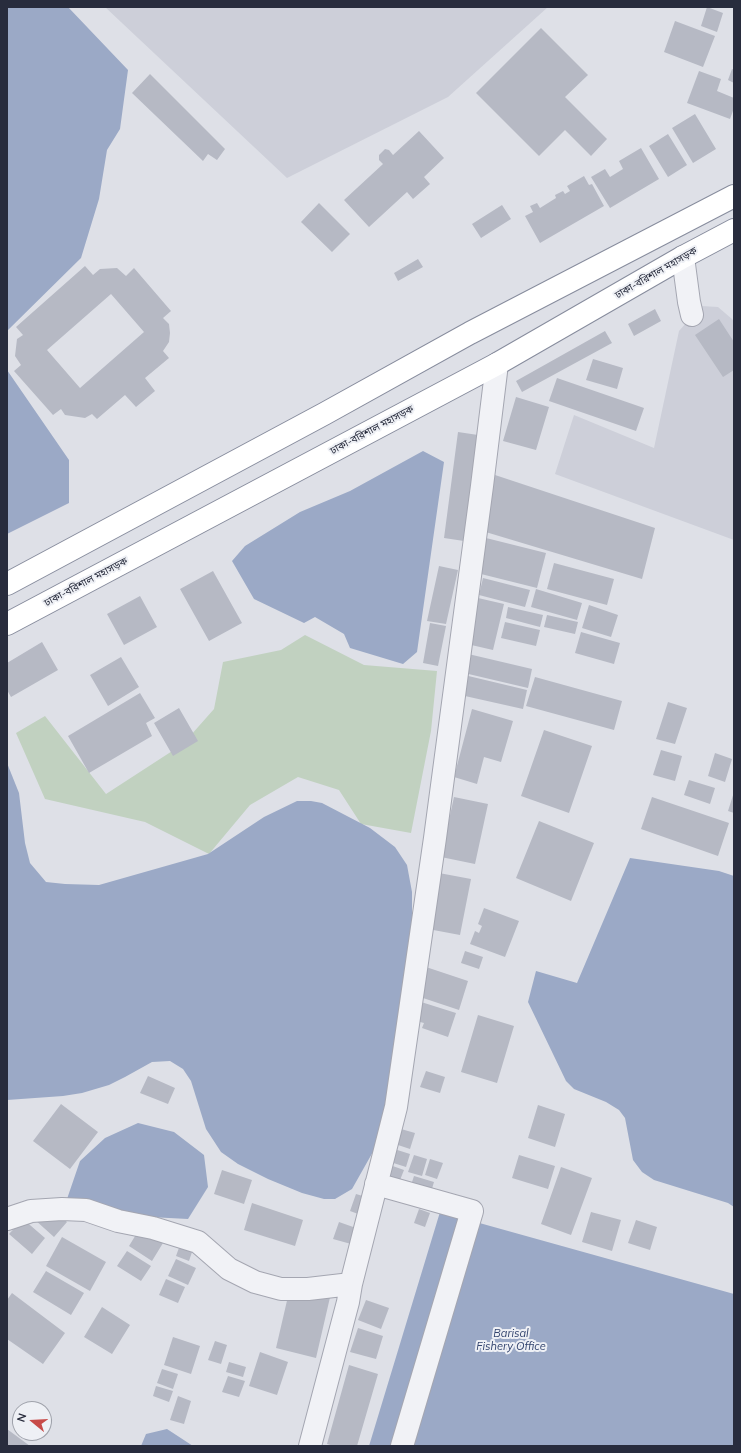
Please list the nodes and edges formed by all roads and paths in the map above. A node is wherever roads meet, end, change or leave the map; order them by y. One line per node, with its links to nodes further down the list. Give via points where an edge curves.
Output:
1 (734, 196): 6 (highway, via 470,333)
2 (734, 230): 3 (highway, ঢাকা-বরিশাল মহাসড়ক)
3 (683, 257): 4 (street); 5 (highway, ঢাকা-বরিশাল মহাসড়ক)
4 (692, 315)
5 (497, 364): 7 (highway, ঢাকা-বরিশাল মহাসড়ক); 8 (street, via 396,1107)
6 (7, 584)
7 (7, 624)
8 (376, 1184): 10 (street); 12 (street, via 472,1211)
9 (7, 1219): 10 (street, via 31,1211 86,1210 198,1242 229,1269 255,1282 282,1289)
10 (351, 1284): 11 (street)
11 (310, 1446)
12 (402, 1446)

